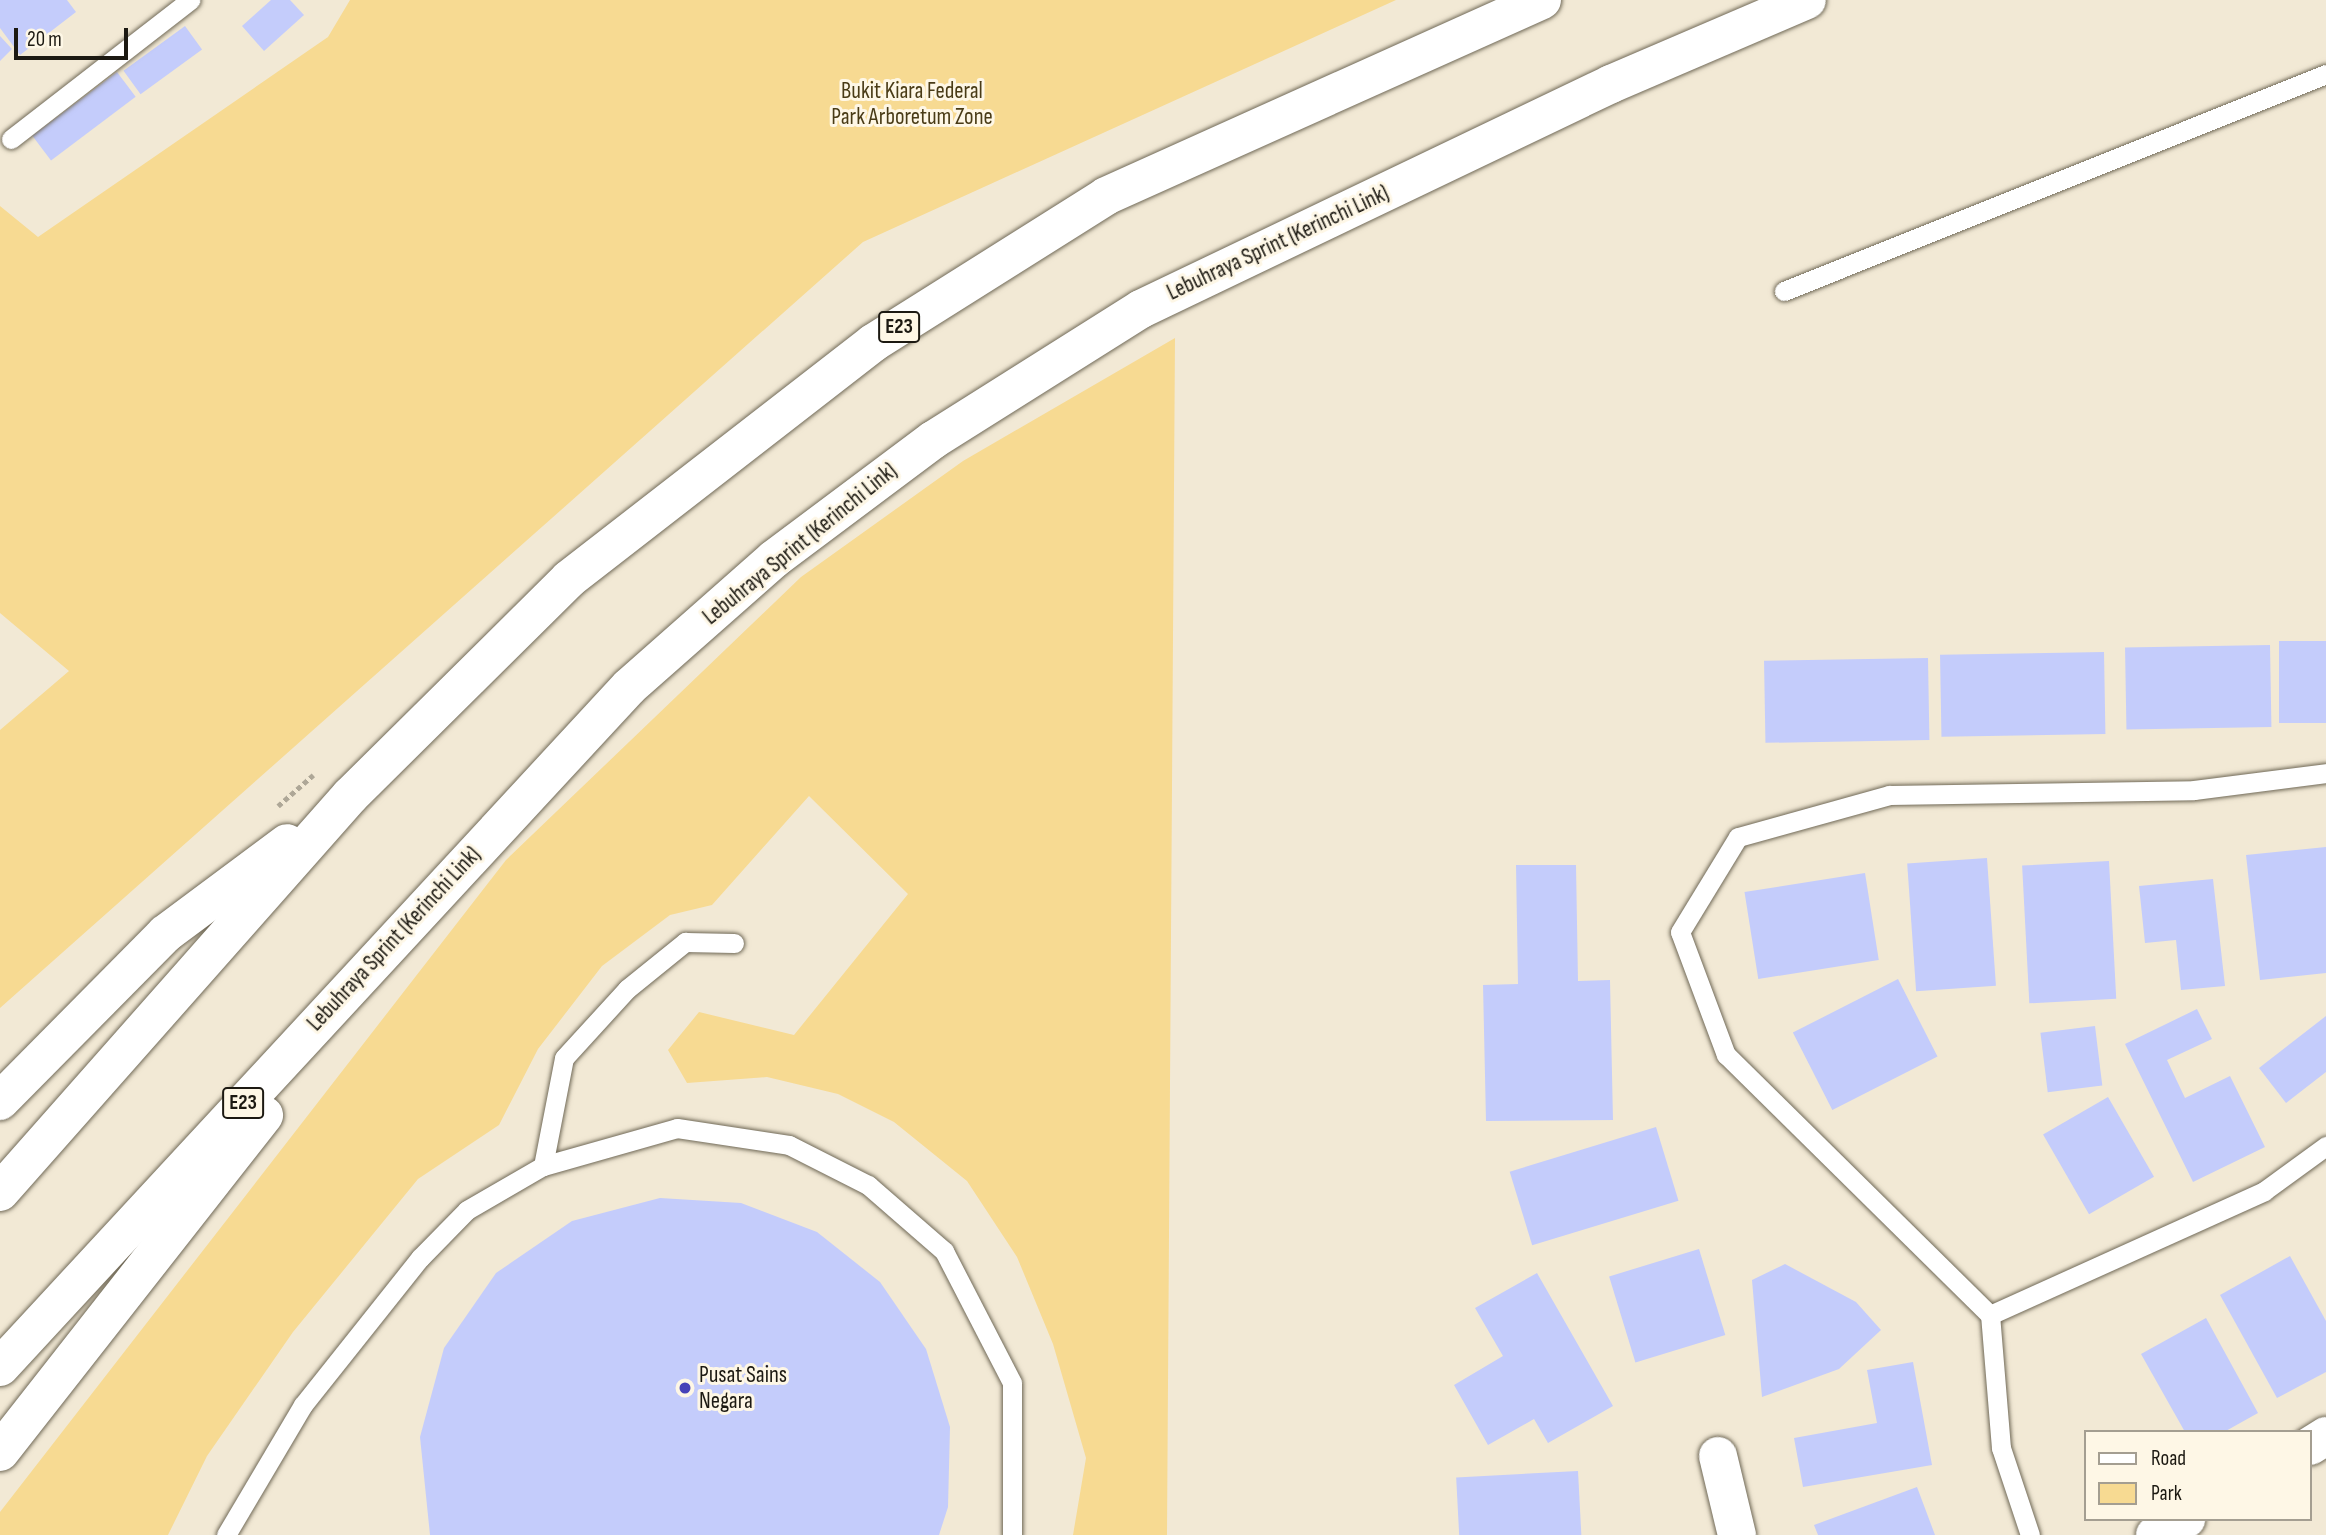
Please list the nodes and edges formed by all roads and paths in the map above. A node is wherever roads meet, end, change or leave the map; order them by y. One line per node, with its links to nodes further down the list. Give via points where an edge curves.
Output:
1 (190, 0): 5 (lane)
2 (1542, 0): 8 (main road, E23, via 1106,196 873,343 569,579)
3 (1807, 0): 9 (main road, Lebuhraya Sprint (Kerinchi Link) / E23, via 1611,84 1141,309 933,440 774,559 629,687)
4 (2326, 74): 6 (lane)
5 (10, 139)
6 (1784, 291)
7 (2326, 773): 15 (lane, via 2194,790 1889,795 1738,837 1680,932 1726,1055)
8 (351, 796): 11 (main road, via 165,934); 14 (main road, E23)
9 (486, 839): 16 (main road, Lebuhraya Sprint (Kerinchi Link) / E23); 17 (main road)
10 (734, 943): 13 (lane, via 685,942 627,989 564,1058)
11 (0, 1101)
12 (2326, 1146): 15 (lane, via 2264,1191)
13 (543, 1166): 20 (lane, via 467,1210 420,1258 303,1405); 21 (lane, via 677,1128 789,1145 868,1185 944,1251 1012,1383)
14 (0, 1192)
15 (1990, 1315): 23 (lane, via 2001,1448)
16 (0, 1367)
17 (0, 1452)
18 (1718, 1456): 22 (main road)
19 (2182, 1521): 24 (main road)
20 (226, 1535)
21 (1012, 1535)
22 (1737, 1535)
23 (2031, 1535)
24 (2155, 1535)

